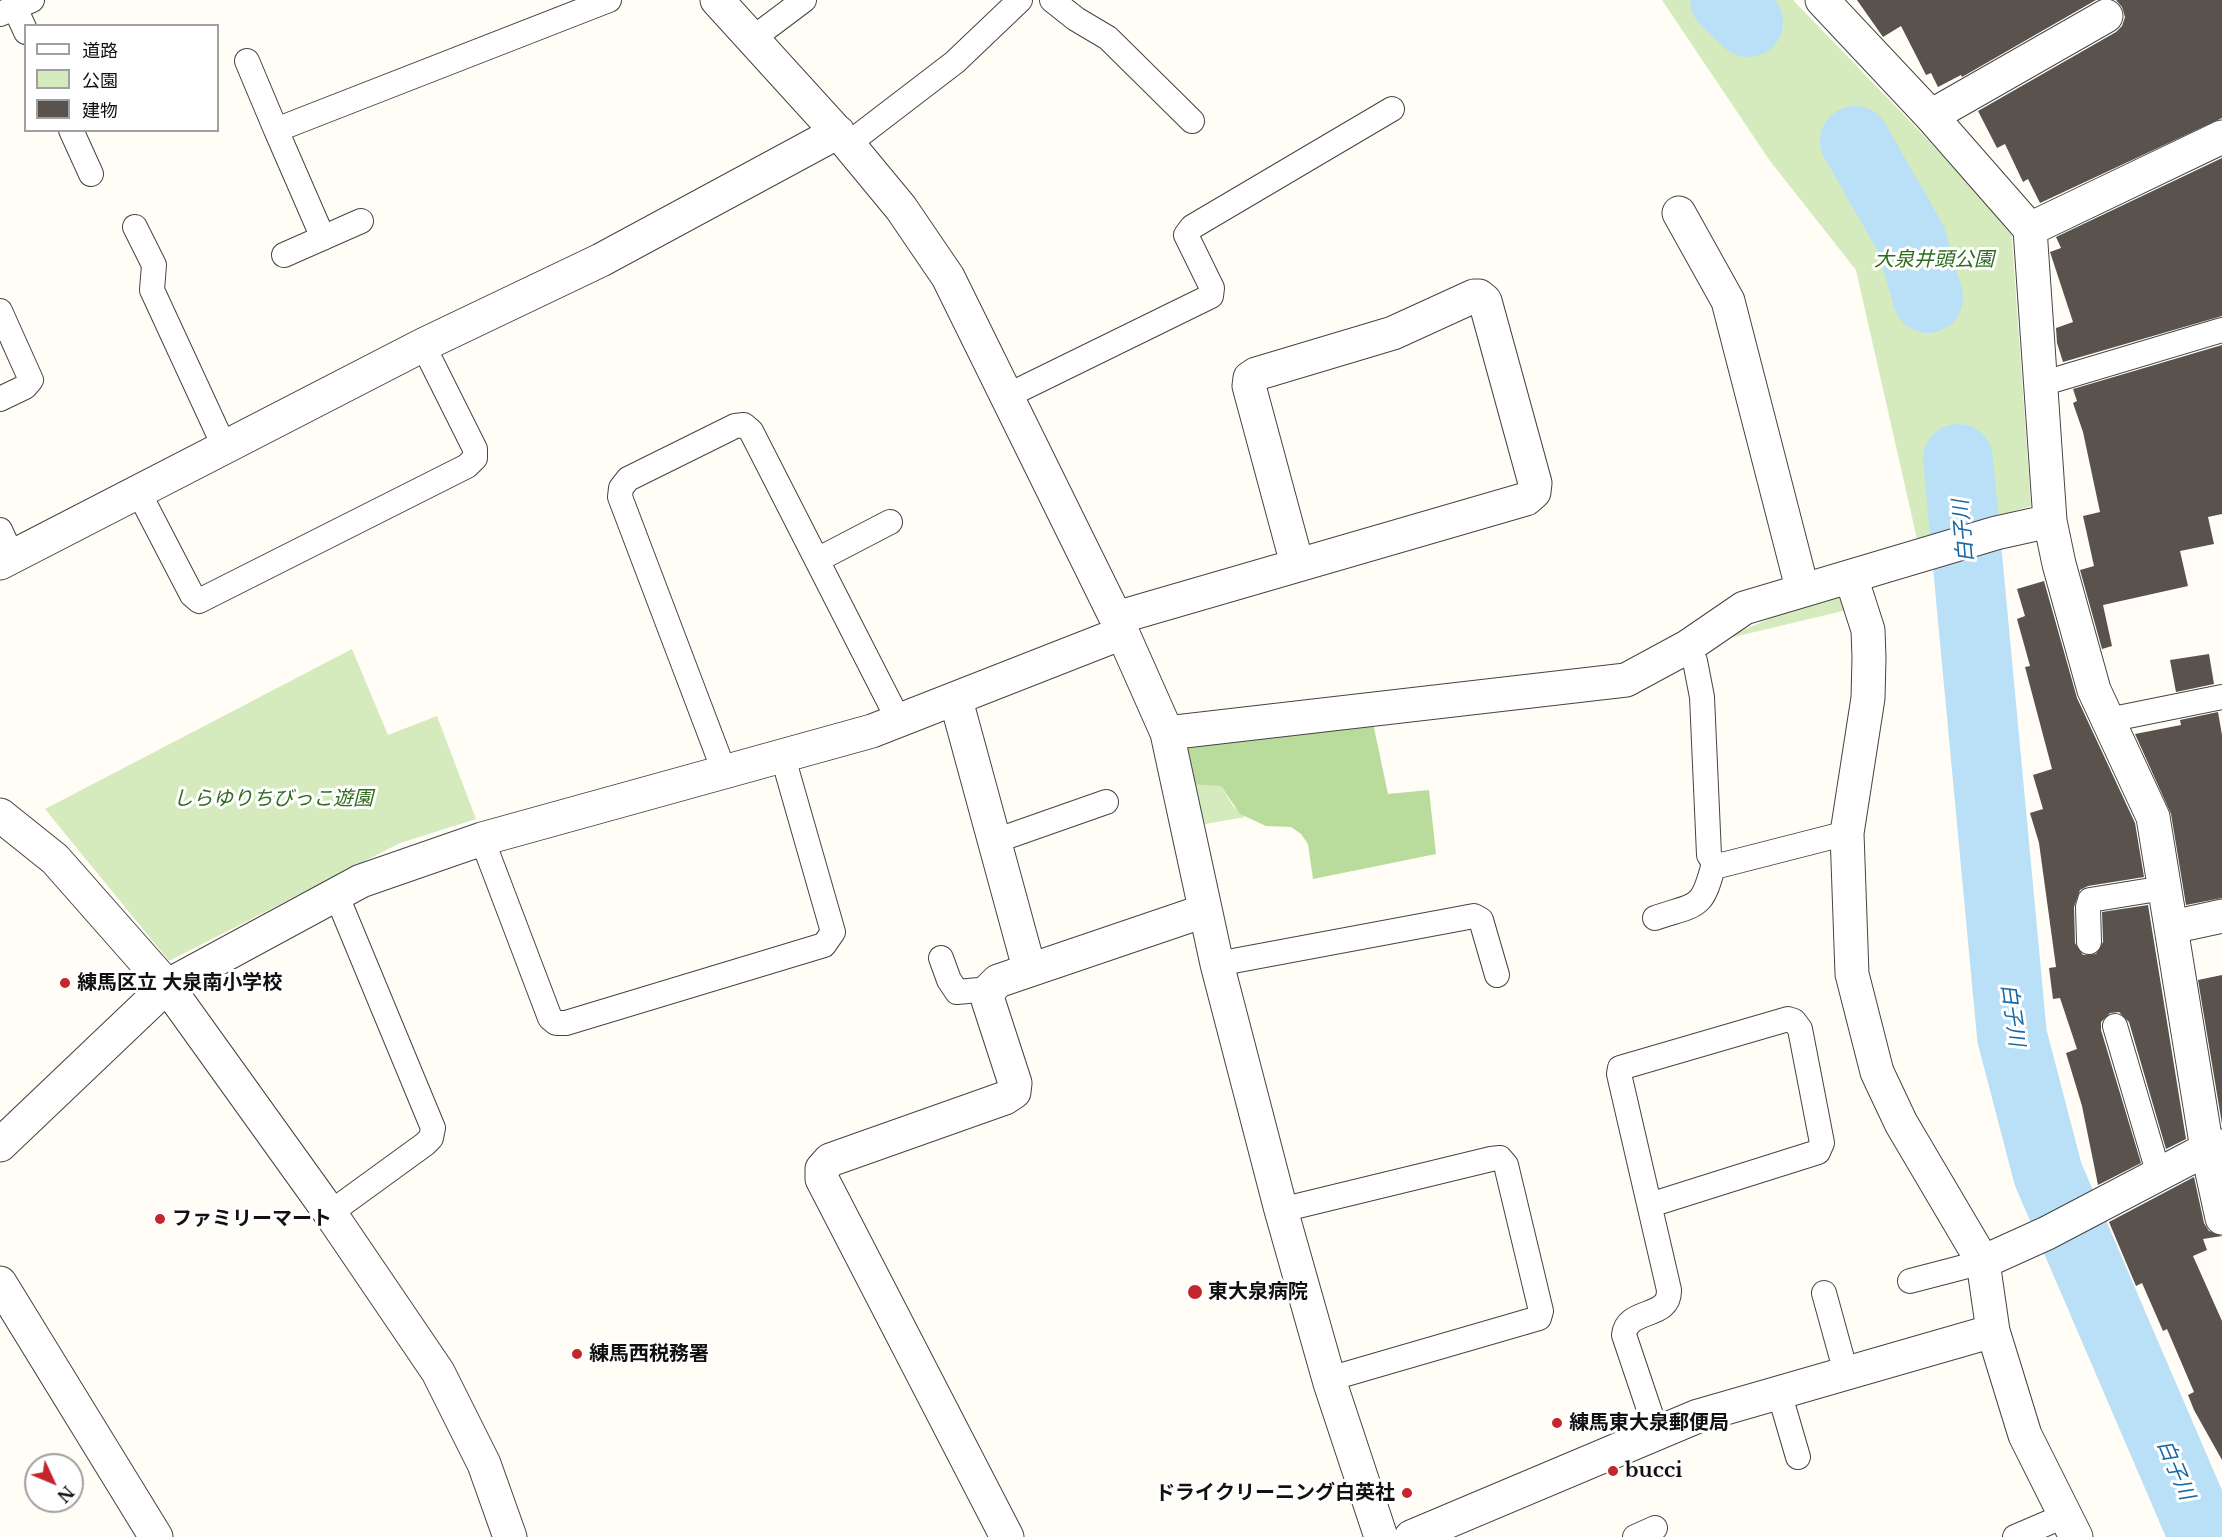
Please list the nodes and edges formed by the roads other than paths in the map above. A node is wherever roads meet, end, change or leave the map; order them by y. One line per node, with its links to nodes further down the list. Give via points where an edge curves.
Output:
1 (609, 0): 15 (lane)
2 (717, 0): 10 (street)
3 (804, 0): 10 (lane)
4 (1020, 0): 18 (lane, via 955,62)
5 (1053, 0): 14 (lane, via 1108,38)
6 (1822, 0): 13 (street)
7 (16, 7): 9 (lane)
8 (2106, 16): 13 (street)
9 (24, 27)
10 (752, 39): 18 (street)
11 (247, 61): 15 (lane)
12 (1392, 109): 30 (lane, via 1192,227 1186,235 1212,288 1211,296)
13 (1931, 116): 23 (street)
14 (1192, 121)
15 (276, 130): 24 (lane)
16 (72, 132): 19 (lane)
17 (2222, 137): 23 (street)
18 (843, 138): 28 (street); 30 (street, via 901,208 948,277)
19 (91, 174)
20 (1679, 213): 40 (street, via 1728,301)
21 (361, 221): 24 (lane)
22 (135, 227): 32 (lane, via 154,265 152,290)
23 (2030, 229): 29 (street)
24 (323, 238): 25 (lane)
25 (284, 255)
26 (0, 310): 31 (lane, via 31,380)
27 (2222, 330): 29 (lane)
28 (423, 345): 32 (street); 33 (lane, via 475,449 475,458 467,466 199,601 192,595)
29 (2041, 384): 34 (street)
30 (1009, 396): 41 (street)
31 (0, 399)
32 (224, 446): 33 (street)
33 (139, 493): 36 (street)
34 (2050, 521): 39 (street, via 1989,535); 45 (street, via 2094,690)
35 (890, 522): 37 (lane)
36 (4, 550)
37 (817, 560): 46 (lane); 49 (lane, via 751,431 744,425 628,479 621,488 620,497)
38 (1297, 564): 38 (street, via 1526,499 1534,492 1535,483 1503,365 1485,301 1479,296 1393,333 1250,378); 41 (street)
39 (1851, 577): 40 (street); 52 (street, via 1868,630 1869,658 1868,698)
40 (1802, 588): 42 (street, via 1738,610)
41 (1119, 626): 44 (street); 47 (street)
42 (1687, 646): 47 (street, via 1613,683); 55 (lane, via 1695,661 1702,697 1709,855)
43 (2222, 698): 45 (lane)
44 (956, 699): 46 (street); 54 (street)
45 (2108, 720): 56 (street, via 2153,817)
46 (899, 722): 48 (street)
47 (1167, 733): 58 (street)
48 (782, 754): 49 (street); 53 (lane, via 833,932 830,940 566,1023 550,1018)
49 (724, 771): 53 (street)
50 (1106, 802): 54 (lane)
51 (0, 815): 67 (street, via 55,859)
52 (1847, 833): 55 (lane, via 1722,865); 77 (street, via 1852,974 1877,1072 1900,1123)
53 (482, 839): 57 (street, via 361,881)
54 (995, 841): 65 (street)
55 (1714, 863): 60 (lane, via 1706,895 1700,901)
56 (2164, 888): 61 (street); 62 (lane, via 2090,900)
57 (336, 894): 67 (street); 75 (lane, via 433,1128 425,1144)
58 (1204, 911): 64 (street); 65 (street)
59 (2222, 916): 61 (street)
60 (1655, 918)
61 (2172, 927): 71 (street)
62 (2089, 942)
63 (941, 958): 68 (lane, via 957,992)
64 (1216, 964): 66 (lane, via 1474,916 1485,929); 74 (street)
65 (1029, 968): 68 (street)
66 (1497, 975)
67 (167, 986): 70 (street); 75 (street)
68 (990, 988): 90 (street, via 988,999 1015,1083 1014,1092 830,1160 822,1169 822,1179)
69 (2115, 1026): 72 (lane)
70 (0, 1145)
71 (2214, 1148): 72 (street); 76 (street)
72 (2159, 1175): 77 (street)
73 (1650, 1205): 73 (lane, via 1818,1152 1822,1143 1800,1029 1794,1021 1788,1019 1620,1068); 85 (lane, via 1669,1299 1663,1308 1630,1320 1624,1335)
74 (1281, 1210): 83 (street); 83 (lane, via 1491,1159 1500,1158 1506,1165 1542,1311 1539,1318)
75 (330, 1213): 89 (street, via 438,1372 484,1464)
76 (2222, 1218)
77 (1983, 1262): 78 (lane); 81 (street)
78 (1910, 1281)
79 (0, 1283): 88 (street)
80 (1824, 1293): 82 (lane)
81 (1993, 1331): 82 (street); 87 (street, via 2025,1435)
82 (1846, 1373): 84 (street)
83 (1329, 1379): 91 (street)
84 (1779, 1392): 85 (street, via 1698,1416); 86 (lane)
85 (1657, 1433): 92 (street)
86 (1798, 1457)
87 (2070, 1527): 93 (lane)
88 (156, 1537)
89 (510, 1537)
90 (1007, 1537)
91 (1381, 1537)
92 (1411, 1537)
93 (2015, 1537)

